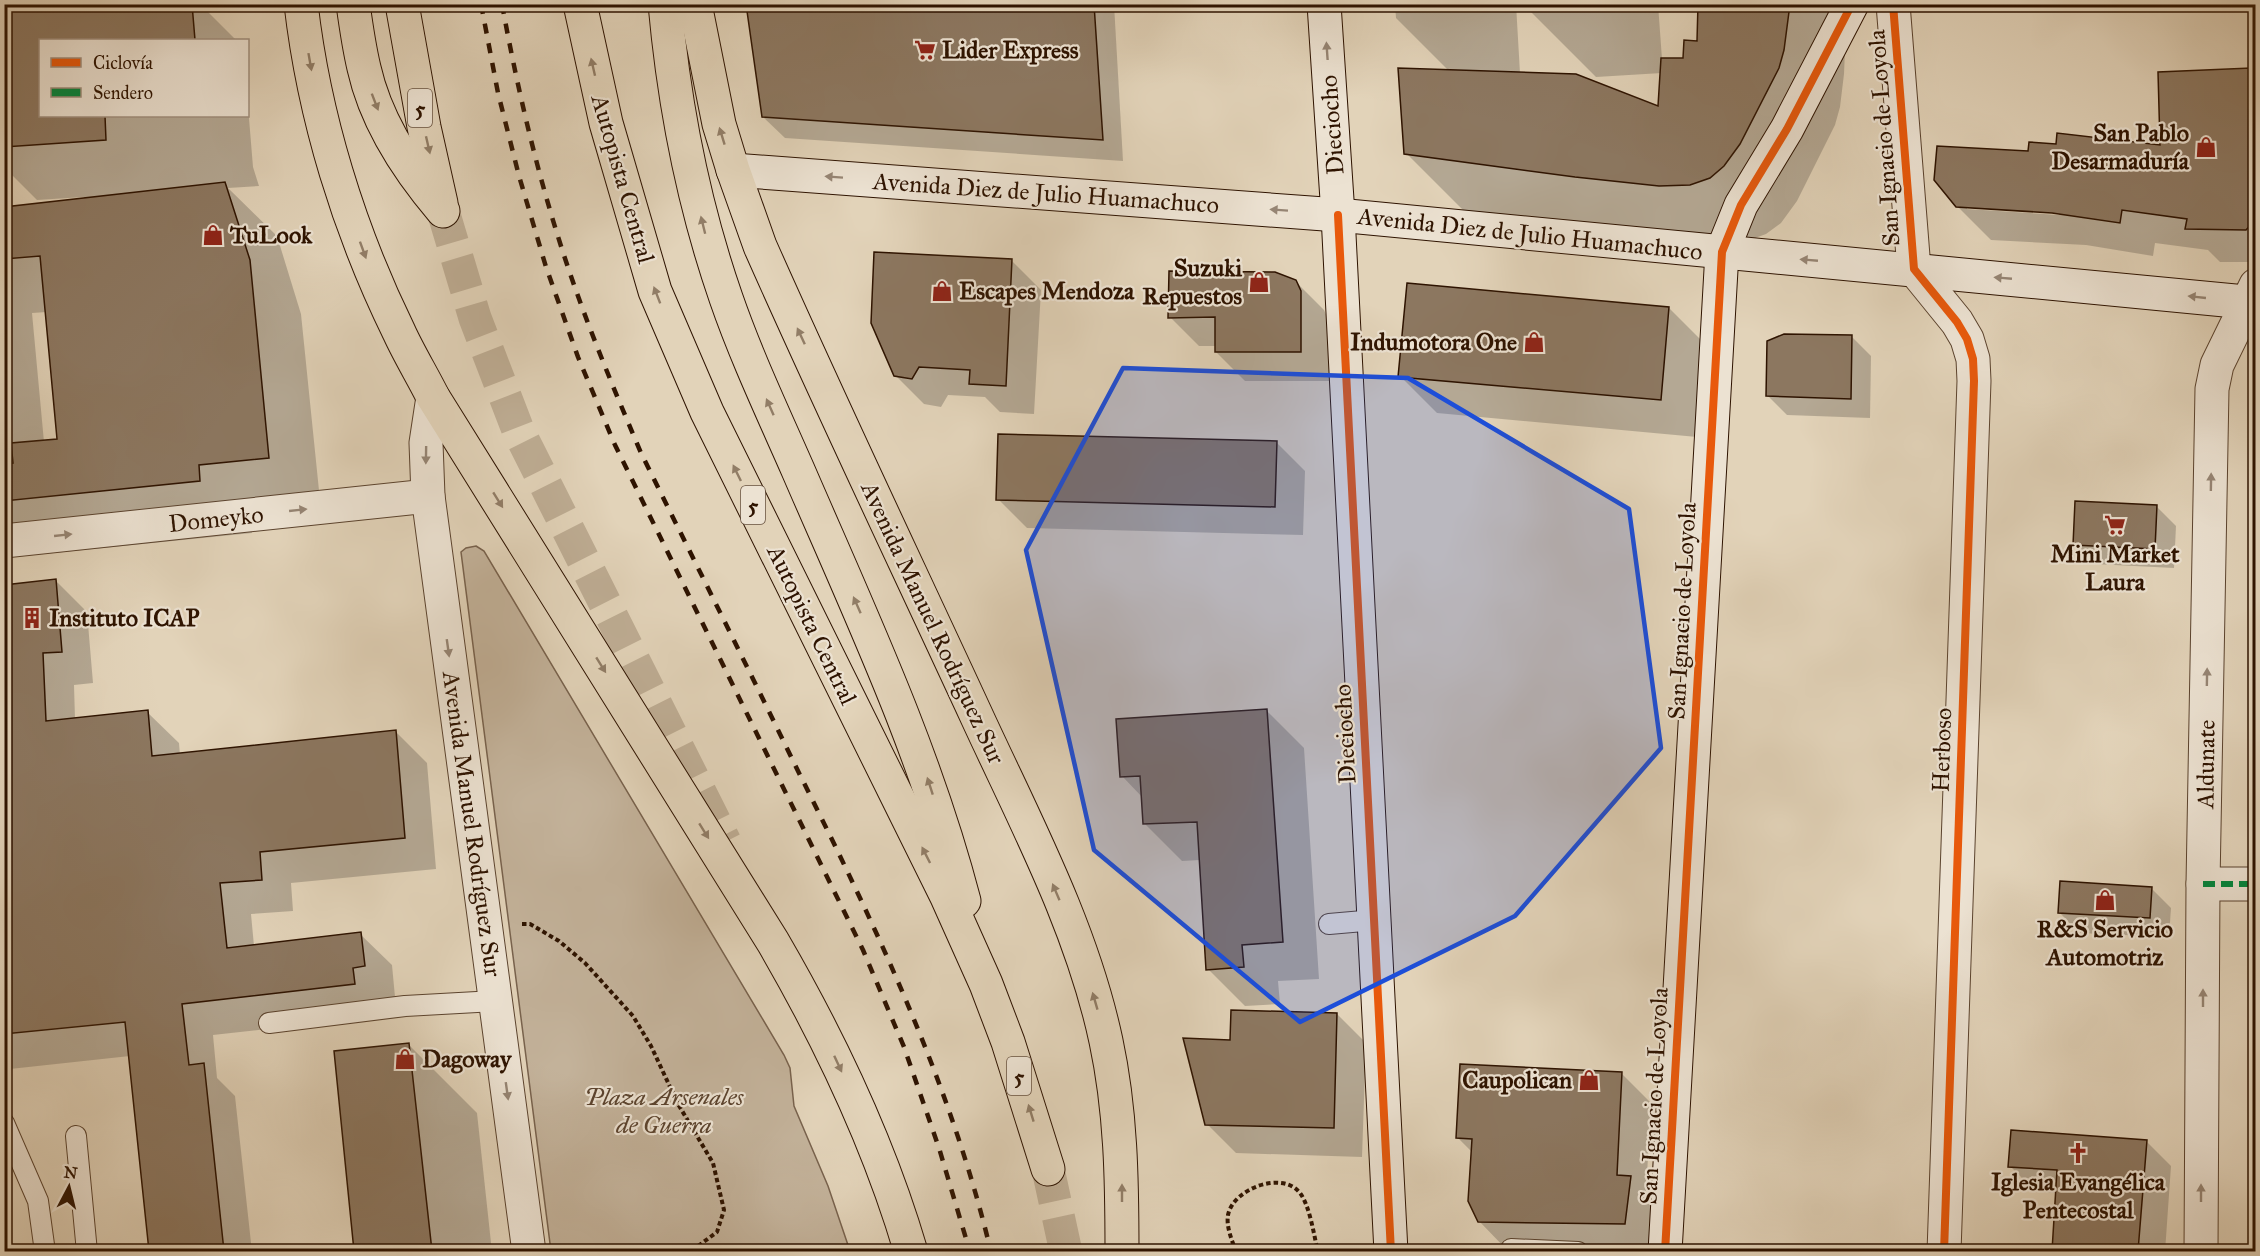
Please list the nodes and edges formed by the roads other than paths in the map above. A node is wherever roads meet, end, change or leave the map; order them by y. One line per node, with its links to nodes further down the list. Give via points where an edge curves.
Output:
1 (301, 4): 15 (main road, one-way to 15, via 312,73 345,198 382,295)
2 (353, 4): 3 (main road, 5, via 364,69 381,118 398,152 443,211)
3 (402, 4)
4 (580, 4): 22 (main road, Autopista Central / 5, one-way to 4, via 947,897 707,412 655,291 606,123)
5 (664, 4): 22 (main road, one-way to 5, via 951,850 921,761 726,298 684,146)
6 (695, 4): 10 (main road, Avenida Manuel Rodríguez Sur, one-way to 6, via 719,124)
7 (1324, 4): 11 (street, Dieciocho, one-way to 7)
8 (1852, 4): 12 (street, San Ignacio de Loyola, via 1741,205)
9 (1893, 4): 13 (street, San Ignacio de Loyola)
10 (733, 170): 11 (street, Avenida Diez de Julio Huamachuco, one-way to 10); 33 (main road, Avenida Manuel Rodríguez Sur, one-way to 10, via 1120,1127 1114,1083 1100,1016 1078,947 1027,825 779,289)
11 (1338, 214): 12 (street, Avenida Diez de Julio Huamachuco); 20 (street, Dieciocho)
12 (1722, 252): 13 (street, Avenida Diez de Julio Huamachuco, one-way to 12); 36 (street, San Ignacio de Loyola)
13 (1914, 269): 14 (street, Avenida Diez de Julio Huamachuco, one-way to 13); 37 (street, Herboso, via 1967,339 1974,381)
14 (2253, 297): 18 (street, Aldunate, one-way to 14, via 2212,389 2217,365)
15 (433, 397): 16 (street, Avenida Manuel Rodríguez Sur, one-way to 16, via 426,443); 32 (main road, one-way to 32, via 813,1011 876,1150)
16 (428, 496): 17 (street, Domeyko, one-way to 16); 23 (street, Avenida Manuel Rodríguez Sur, one-way to 23)
17 (4, 541)
18 (2204, 884): 19 (street); 38 (street, Aldunate, one-way to 18)
19 (2256, 884)
20 (1375, 920): 21 (lane); 34 (street, Dieciocho)
21 (1329, 924)
22 (986, 984): 27 (main road, Autopista Central / 5, one-way to 22)
23 (495, 1001): 24 (lane, via 405,1006); 31 (street, Avenida Manuel Rodríguez Sur, one-way to 31)
24 (269, 1023)
25 (4, 1123): 29 (lane, via 38,1201)
26 (76, 1136): 30 (lane)
27 (1048, 1169)
28 (1511, 1249): 35 (lane)
29 (45, 1251)
30 (87, 1251)
31 (529, 1251)
32 (911, 1251)
33 (1122, 1251)
34 (1391, 1251)
35 (1578, 1251)
36 (1665, 1251)
37 (1944, 1251)
38 (2200, 1251)

